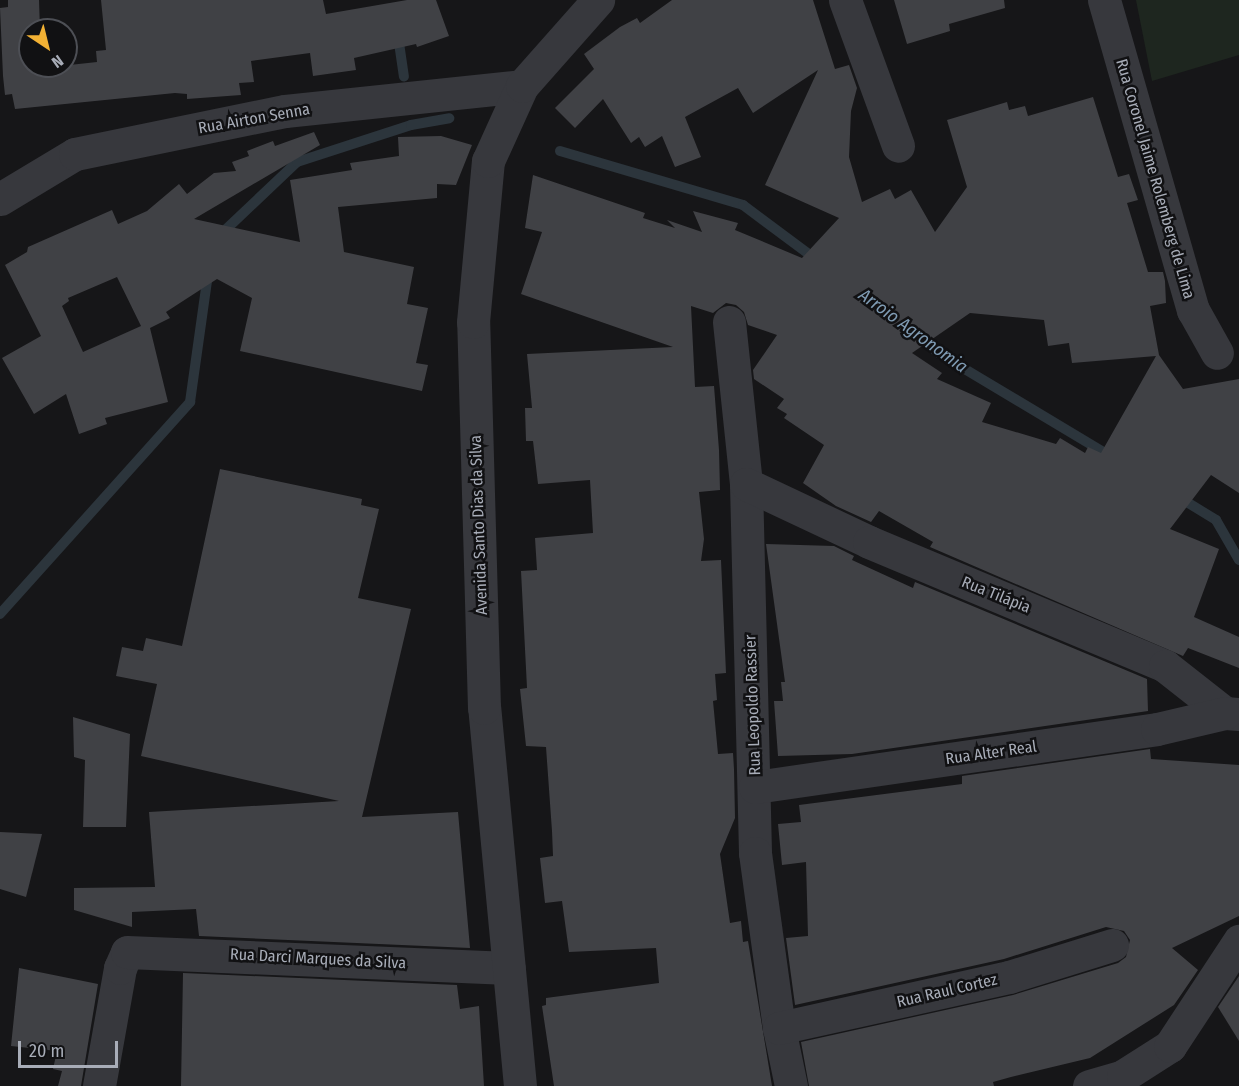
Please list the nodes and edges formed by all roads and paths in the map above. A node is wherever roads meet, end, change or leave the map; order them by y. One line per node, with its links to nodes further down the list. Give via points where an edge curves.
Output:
1 (845, 0): 5 (street)
2 (1104, 0): 8 (street, Rua Coronel Jaime Rolemberg de Lima, via 1193,310)
3 (593, 1): 4 (street, Avenida Santo Dias da Silva)
4 (522, 86): 6 (street, Rua Airton Senna, via 285,111 75,154); 14 (street, Avenida Santo Dias da Silva, via 488,161 473,322 484,708)
5 (898, 146)
6 (0, 199)
7 (729, 322): 9 (street, Rua Leopoldo Rassier)
8 (1217, 353)
9 (746, 484): 10 (street, Rua Tilápia, via 869,542 1165,666); 11 (street, Rua Leopoldo Rassier)
10 (1232, 714): 11 (street, Rua Alter Real, via 1157,729)
11 (756, 787): 15 (street, Rua Leopoldo Rassier, via 755,853)
12 (1239, 941): 19 (street, via 1170,1046 1122,1076)
13 (1112, 945): 15 (street, Rua Raul Cortez, via 991,982)
14 (509, 968): 16 (street, Rua Darci Marques da Silva, via 127,952 120,968); 17 (street, Avenida Santo Dias da Silva)
15 (779, 1028): 18 (street, Rua Leopoldo Rassier)
16 (99, 1086)
17 (520, 1086)
18 (791, 1086)
19 (1089, 1086)

